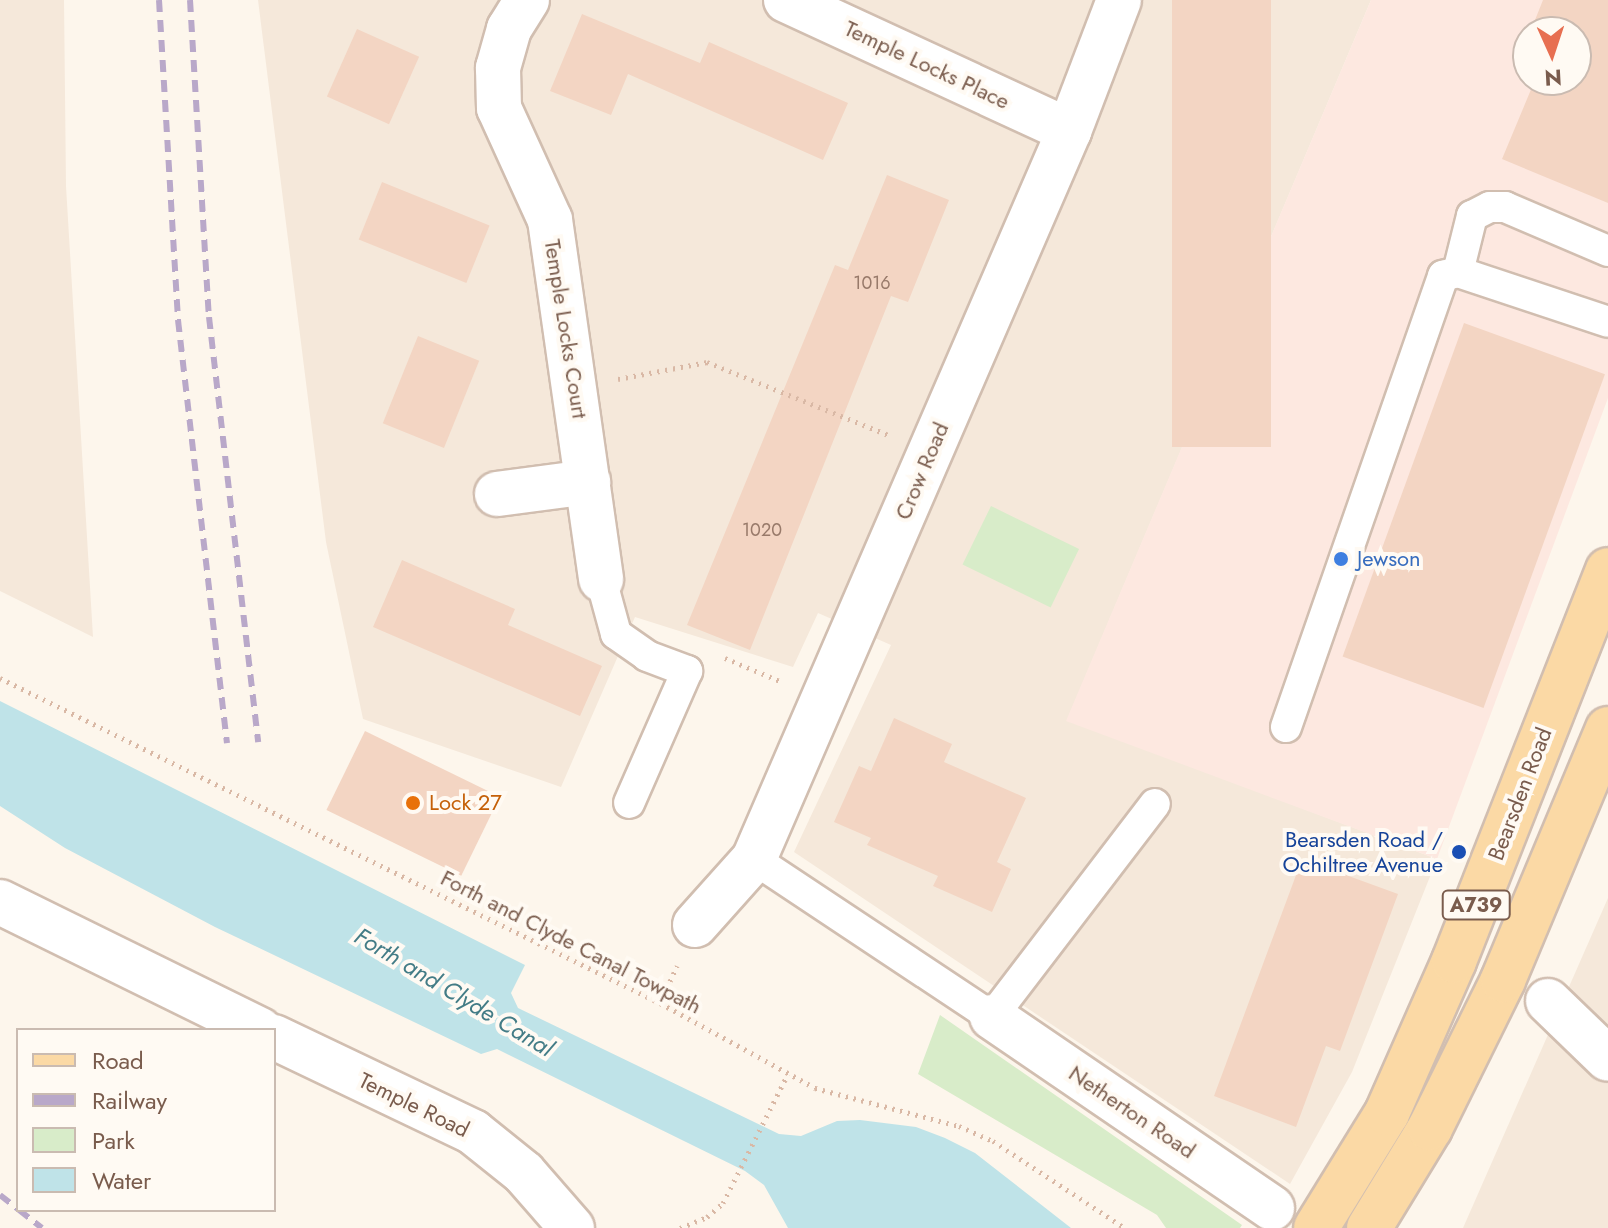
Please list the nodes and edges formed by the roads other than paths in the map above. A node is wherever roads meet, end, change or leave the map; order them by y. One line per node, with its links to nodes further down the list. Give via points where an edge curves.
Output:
1 (527, 0): 8 (street, Temple Locks Court, via 509,29 498,68 499,108 550,220)
2 (786, 0): 4 (street, Temple Locks Place)
3 (1119, 0): 4 (street, Crow Road)
4 (1069, 131): 16 (street, Crow Road)
5 (1608, 251): 6 (lane, via 1505,207 1490,207 1472,216)
6 (1458, 272): 7 (lane); 12 (lane, via 1443,276 1435,290)
7 (1608, 322)
8 (588, 482): 9 (street); 11 (street, Temple Locks Court)
9 (497, 494)
10 (1607, 575): 26 (main road, Bearsden Road / A739, via 1454,961 1387,1113)
11 (601, 579): 14 (lane, via 616,634 647,656 687,671)
12 (1286, 727)
13 (1608, 729): 27 (main road, A739, via 1503,980 1430,1128)
14 (629, 803)
15 (1155, 804): 20 (lane)
16 (754, 859): 18 (street, Crow Road); 20 (lane)
17 (0, 902): 21 (street)
18 (695, 925)
19 (1548, 1001): 23 (street)
20 (992, 1017): 24 (street, Netherton Road)
21 (256, 1028)
22 (276, 1038): 25 (street, Temple Road, via 473,1132 524,1173)
23 (1608, 1059)
24 (1272, 1208)
25 (572, 1228)
26 (1316, 1228)
27 (1369, 1228)

